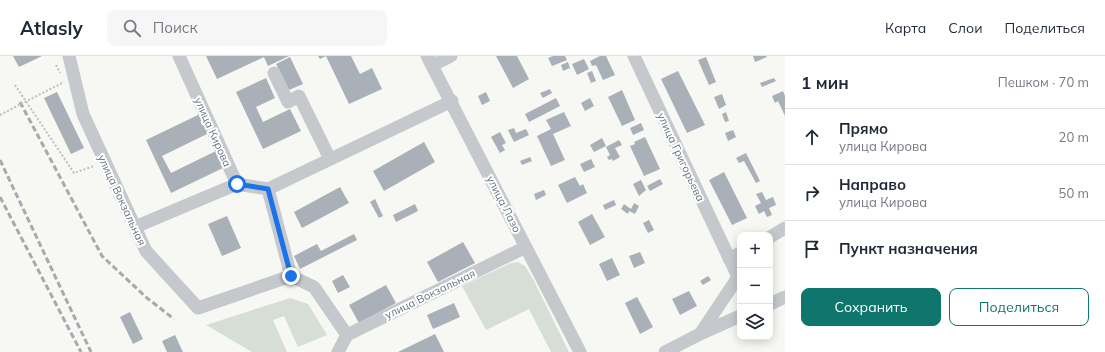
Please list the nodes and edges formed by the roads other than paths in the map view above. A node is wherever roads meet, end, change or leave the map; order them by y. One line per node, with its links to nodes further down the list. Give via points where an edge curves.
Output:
1 (69, 56): 11 (street, улица Вокзальная, via 83,114)
2 (179, 56): 9 (street, улица Кирова)
3 (451, 56): 5 (street)
4 (634, 56): 15 (street, улица Григорьева)
5 (430, 60): 7 (street, улица Лазо)
6 (274, 72): 8 (street, via 288,102 299,96)
7 (452, 100): 8 (street); 14 (street, улица Лазо)
8 (330, 159): 10 (street)
9 (237, 184): 10 (street); 11 (street)
10 (268, 189): 17 (street)
11 (135, 227): 17 (street, улица Вокзальная, via 146,251 198,308)
12 (785, 228): 13 (street)
13 (773, 234)
14 (526, 247): 23 (street, улица Вокзальная); 25 (street, улица Лазо)
15 (735, 256): 16 (street, улица Григорьева)
16 (737, 268)
17 (291, 276): 23 (street, via 314,286)
18 (737, 282): 22 (street)
19 (785, 297): 20 (street)
20 (773, 303)
21 (737, 317): 22 (street)
22 (700, 334): 26 (street)
23 (347, 335): 24 (street)
24 (338, 352)
25 (580, 352)
26 (665, 352)

